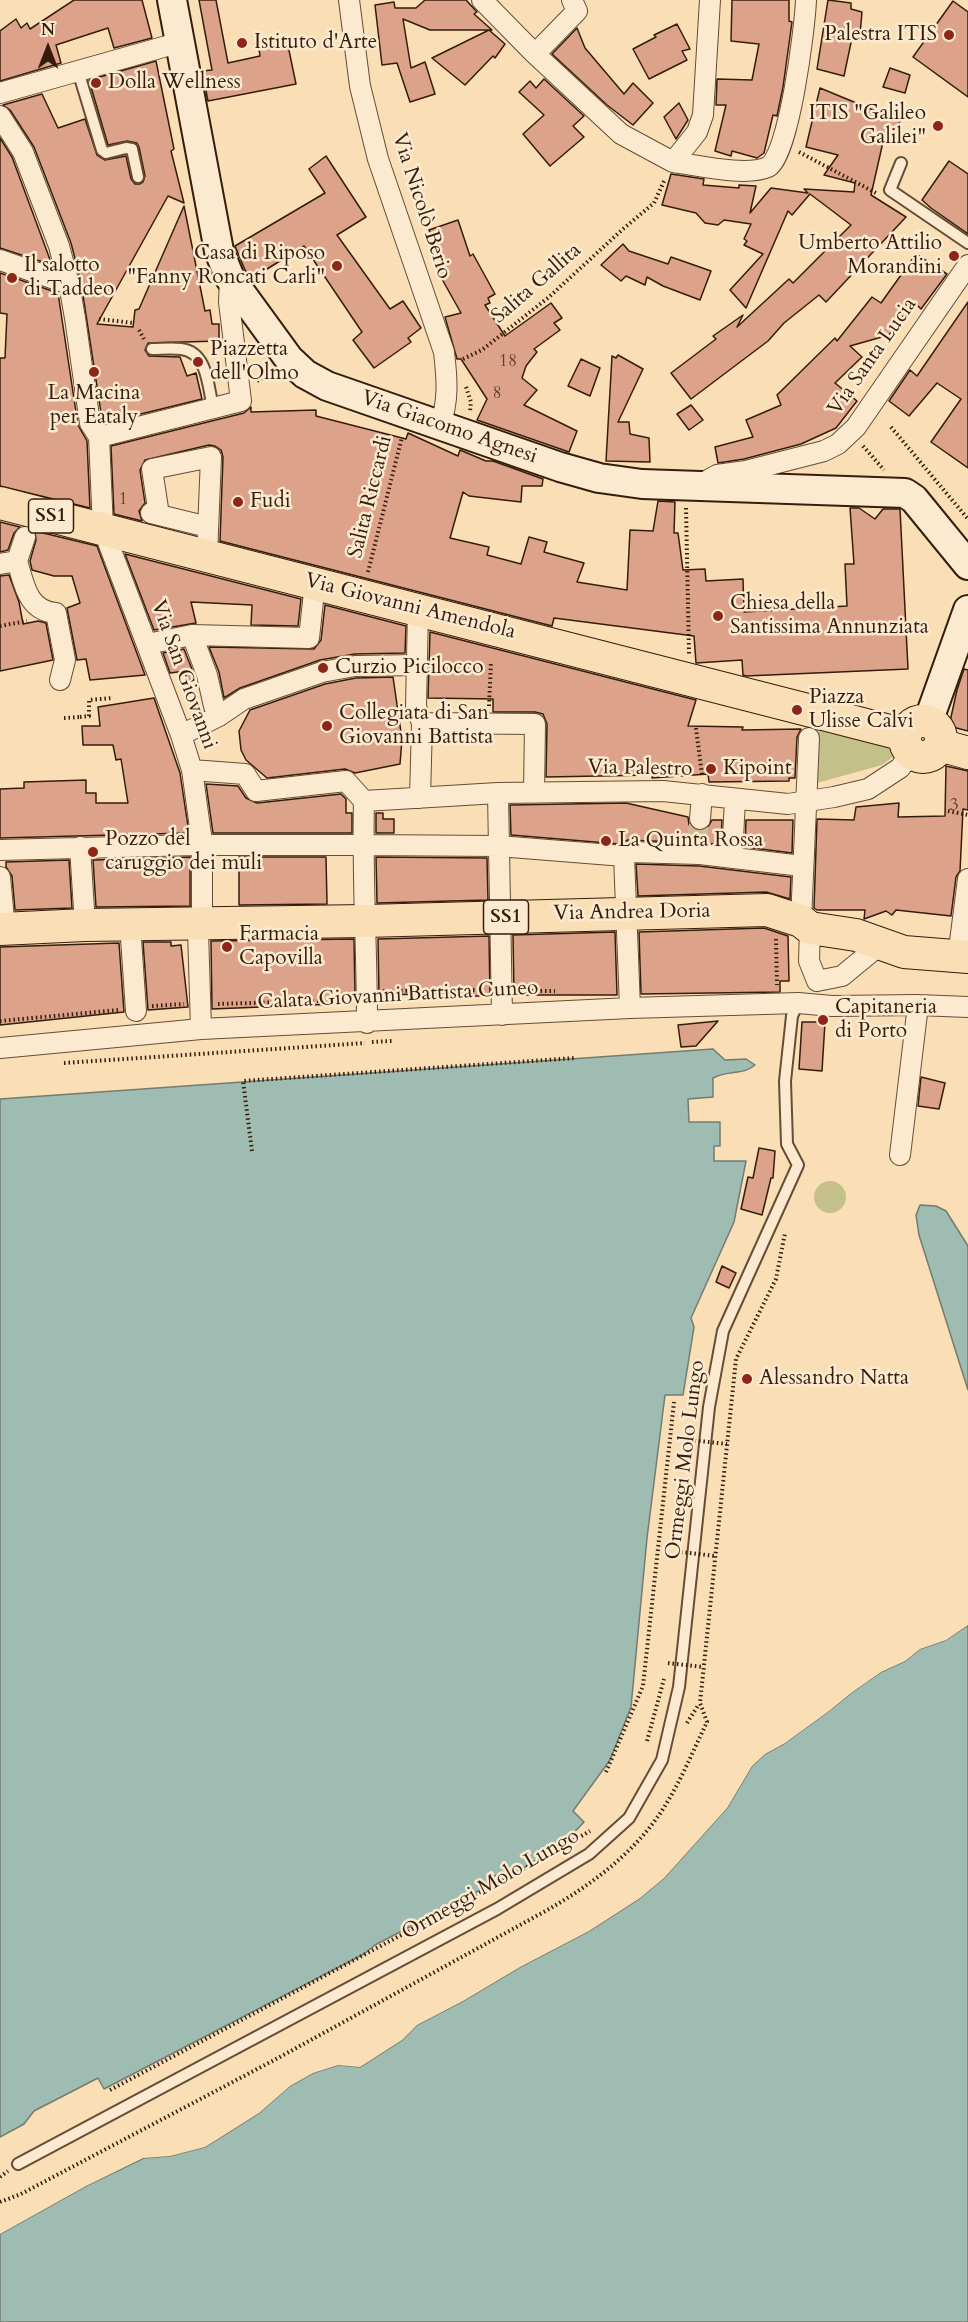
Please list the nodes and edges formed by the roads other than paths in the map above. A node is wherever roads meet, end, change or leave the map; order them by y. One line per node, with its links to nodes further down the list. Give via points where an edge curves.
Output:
1 (172, 0): 7 (main road, Via Giacomo Agnesi)
2 (348, 0): 22 (street, Via Nicolò Berio, via 360,86 378,159 444,352 447,387)
3 (482, 0): 8 (street)
4 (572, 0): 8 (street, via 577,11)
5 (710, 0): 12 (street, via 703,115 698,132)
6 (806, 0): 12 (street, via 790,111 778,156 771,165 759,170 730,170)
7 (181, 42): 9 (street); 18 (main road, Via Giacomo Agnesi, via 219,251)
8 (535, 54): 12 (street, via 621,134)
9 (78, 71): 10 (street); 14 (lane, via 102,150 106,153 132,149)
10 (0, 93)
11 (0, 116): 19 (street, Via San Giovanni, via 23,152 59,246)
12 (679, 155)
13 (901, 163): 15 (lane, via 890,190 912,198)
14 (138, 177)
15 (968, 243)
16 (0, 260): 19 (street)
17 (968, 265): 24 (street, Via Santa Lucia, via 838,444 824,452 717,475)
18 (230, 278): 21 (street, via 229,302 241,401); 22 (main road, Via Giacomo Agnesi, via 304,374 327,386)
19 (69, 284): 23 (street, Via San Giovanni, via 90,423)
20 (152, 349): 21 (lane, via 195,353 201,360)
21 (213, 408): 23 (street)
22 (440, 425): 24 (main road, Via Giacomo Agnesi, via 599,478)
23 (99, 436): 27 (street, Via San Giovanni)
24 (692, 493): 30 (main road, Via Giacomo Agnesi, via 905,493)
25 (0, 503): 26 (main road, SS1)
26 (29, 523): 27 (main road, SS1); 29 (street)
27 (103, 529): 28 (main road, Via Giovanni Amendola / SS1); 35 (street, Via San Giovanni)
28 (207, 541): 28 (street, via 211,457 152,469 155,514); 31 (main road, Via Giovanni Amendola / SS1)
29 (9, 562): 37 (street, via 30,600 44,611 56,613 65,660)
30 (968, 565)
31 (315, 583): 32 (main road, Via Giovanni Amendola / SS1); 34 (street, via 309,638)
32 (418, 610): 36 (street); 42 (main road, Via Giovanni Amendola / SS1)
33 (968, 610): 42 (main road)
34 (192, 635): 35 (street); 38 (street)
35 (147, 644): 40 (street, Via San Giovanni)
36 (418, 665): 38 (street, via 355,666 322,672 244,699); 39 (street, via 416,707)
37 (60, 680)
38 (219, 716): 40 (street)
39 (422, 723): 45 (street, via 535,724); 47 (street)
40 (182, 735): 43 (street, Via San Giovanni)
41 (809, 738): 50 (street)
42 (930, 742): 50 (street, Via Palestro, via 868,789)
43 (192, 770): 49 (street, via 245,774 256,791 346,781); 52 (street, Via San Giovanni)
44 (498, 793): 45 (street, Via Palestro); 47 (street, Via Palestro); 54 (street)
45 (534, 793): 46 (street, Via Palestro)
46 (702, 794): 48 (street, Via Palestro); 51 (street)
47 (420, 798): 49 (street, Via Palestro)
48 (735, 799): 50 (street, Via Palestro, via 788,804); 58 (street)
49 (364, 801): 53 (street)
50 (805, 801): 59 (street)
51 (699, 819)
52 (200, 844): 53 (street); 55 (street); 64 (street, Via San Giovanni)
53 (363, 845): 54 (street); 65 (street)
54 (498, 846): 57 (street); 63 (street)
55 (80, 847): 56 (street); 67 (street)
56 (0, 850)
57 (624, 856): 58 (street, via 628,852 695,850); 62 (street)
58 (732, 858): 59 (street)
59 (802, 866): 68 (street)
60 (0, 877): 69 (street)
61 (968, 879): 71 (street)
62 (627, 914): 63 (main road, Via Andrea Doria / SS1); 68 (main road, Via Andrea Doria / SS1, via 766,910); 76 (street)
63 (501, 917): 65 (main road, Via Andrea Doria / SS1); 78 (street)
64 (199, 920): 65 (main road, Via Andrea Doria / SS1); 66 (main road, SS1); 80 (street, Via San Giovanni)
65 (366, 921): 79 (street)
66 (130, 924): 67 (main road, SS1); 77 (street)
67 (84, 925): 69 (main road, SS1)
68 (796, 926): 70 (main road, SS1, via 856,935); 72 (street)
69 (2, 929)
70 (881, 944): 71 (main road, SS1, via 904,952); 72 (street, via 842,976)
71 (963, 957)
72 (817, 981): 73 (street)
73 (798, 1003): 74 (street, Calata Giovanni Battista Cuneo); 76 (street, Calata Giovanni Battista Cuneo); 83 (lane, Ormeggi Molo Lungo, via 792,1016 785,1081 788,1144 798,1165 723,1331 709,1407 679,1687 662,1760 629,1818 589,1854 497,1909)
74 (918, 1005): 75 (street, Calata Giovanni Battista Cuneo); 82 (street)
75 (968, 1007)
76 (630, 1008): 78 (street, Calata Giovanni Battista Cuneo)
77 (136, 1009)
78 (502, 1015): 79 (street, Calata Giovanni Battista Cuneo)
79 (367, 1023): 80 (street, Calata Giovanni Battista Cuneo)
80 (201, 1029): 81 (street, Calata Giovanni Battista Cuneo)
81 (0, 1048)
82 (900, 1155)
83 (18, 2164)

